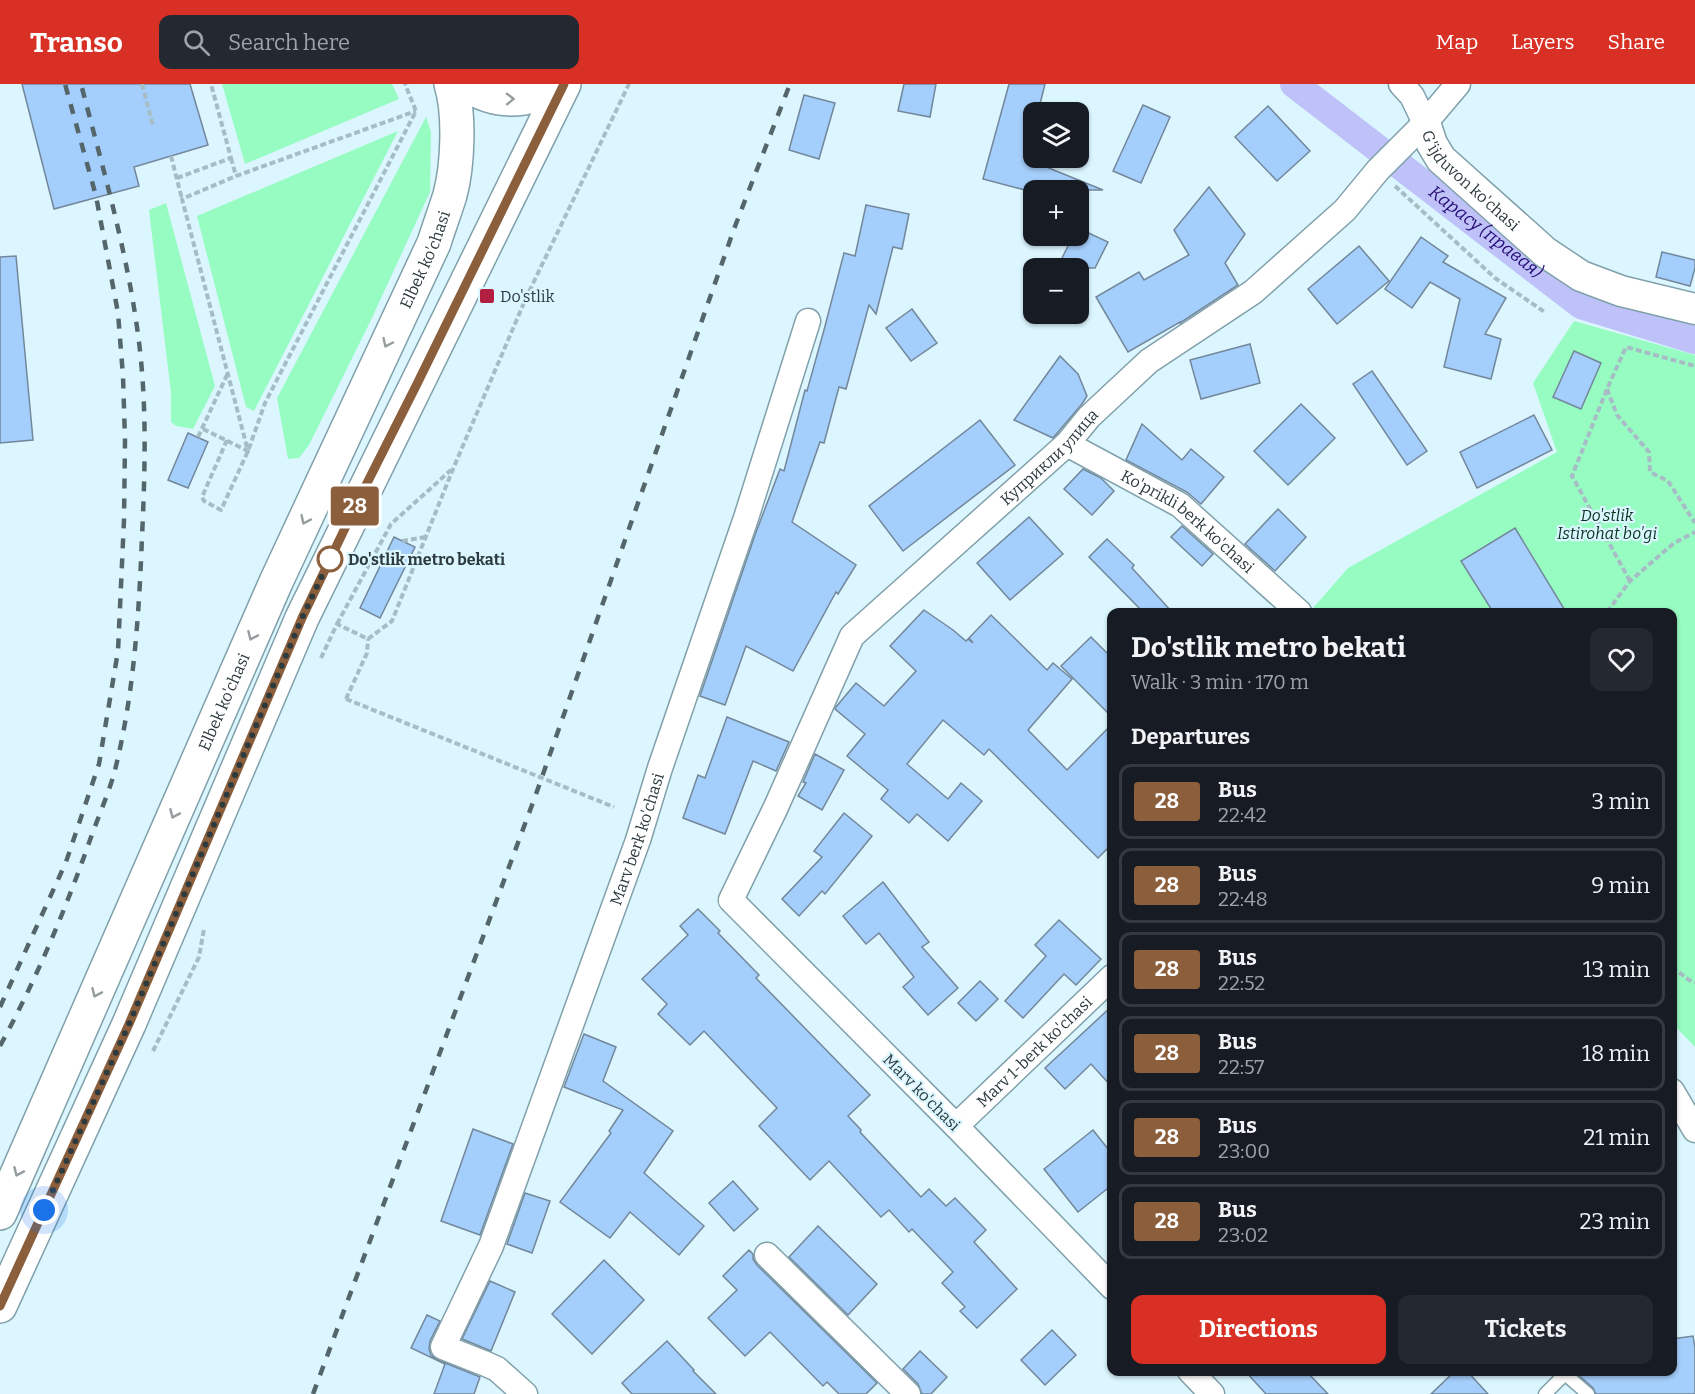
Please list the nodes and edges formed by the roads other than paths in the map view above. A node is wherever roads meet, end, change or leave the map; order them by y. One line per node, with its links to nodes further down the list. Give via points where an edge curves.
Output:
1 (451, 84): 9 (main road, Elbek ko'chasi, via 457,145)
2 (465, 84): 3 (main road, one-way to 3, via 500,99 538,94)
3 (555, 84)
4 (564, 84): 22 (main road, via 302,618 129,1024)
5 (1401, 84): 8 (street, G'ijduvon ko'chasi, via 1412,96)
6 (1458, 84): 8 (street, Куприкли улица)
7 (423, 97): 9 (main road, Elbek ko'chasi, via 443,129)
8 (1416, 133): 10 (street, G'ijduvon ko'chasi, via 1545,252 1581,276 1621,291); 12 (street, Куприкли улица, via 1345,210 1253,292 1149,361 1089,417)
9 (450, 192): 19 (main road, Elbek ko'chasi, one-way to 19, via 434,243 276,582)
10 (1695, 309)
11 (808, 321): 26 (street, Marv berk ko'chasi, via 638,840 491,1246 442,1347 497,1369)
12 (1067, 444): 13 (street, Ko'prikli berk ko'chasi, via 1180,505); 14 (street, Куприкли улица, via 852,636)
13 (1295, 608)
14 (731, 900): 17 (street, Marv ko'chasi)
15 (1107, 982): 17 (street, Marv 1-berk ko'chasi)
16 (1677, 1099): 18 (street)
17 (956, 1126): 21 (street, Marv ko'chasi)
18 (1695, 1130)
19 (0, 1213)
20 (767, 1255): 27 (street)
21 (1107, 1282)
22 (0, 1306)
23 (1195, 1376): 28 (street)
24 (1561, 1376): 29 (lane)
25 (1567, 1376): 30 (lane)
26 (523, 1394)
27 (908, 1394)
28 (1212, 1394)
29 (1545, 1394)
30 (1588, 1394)

